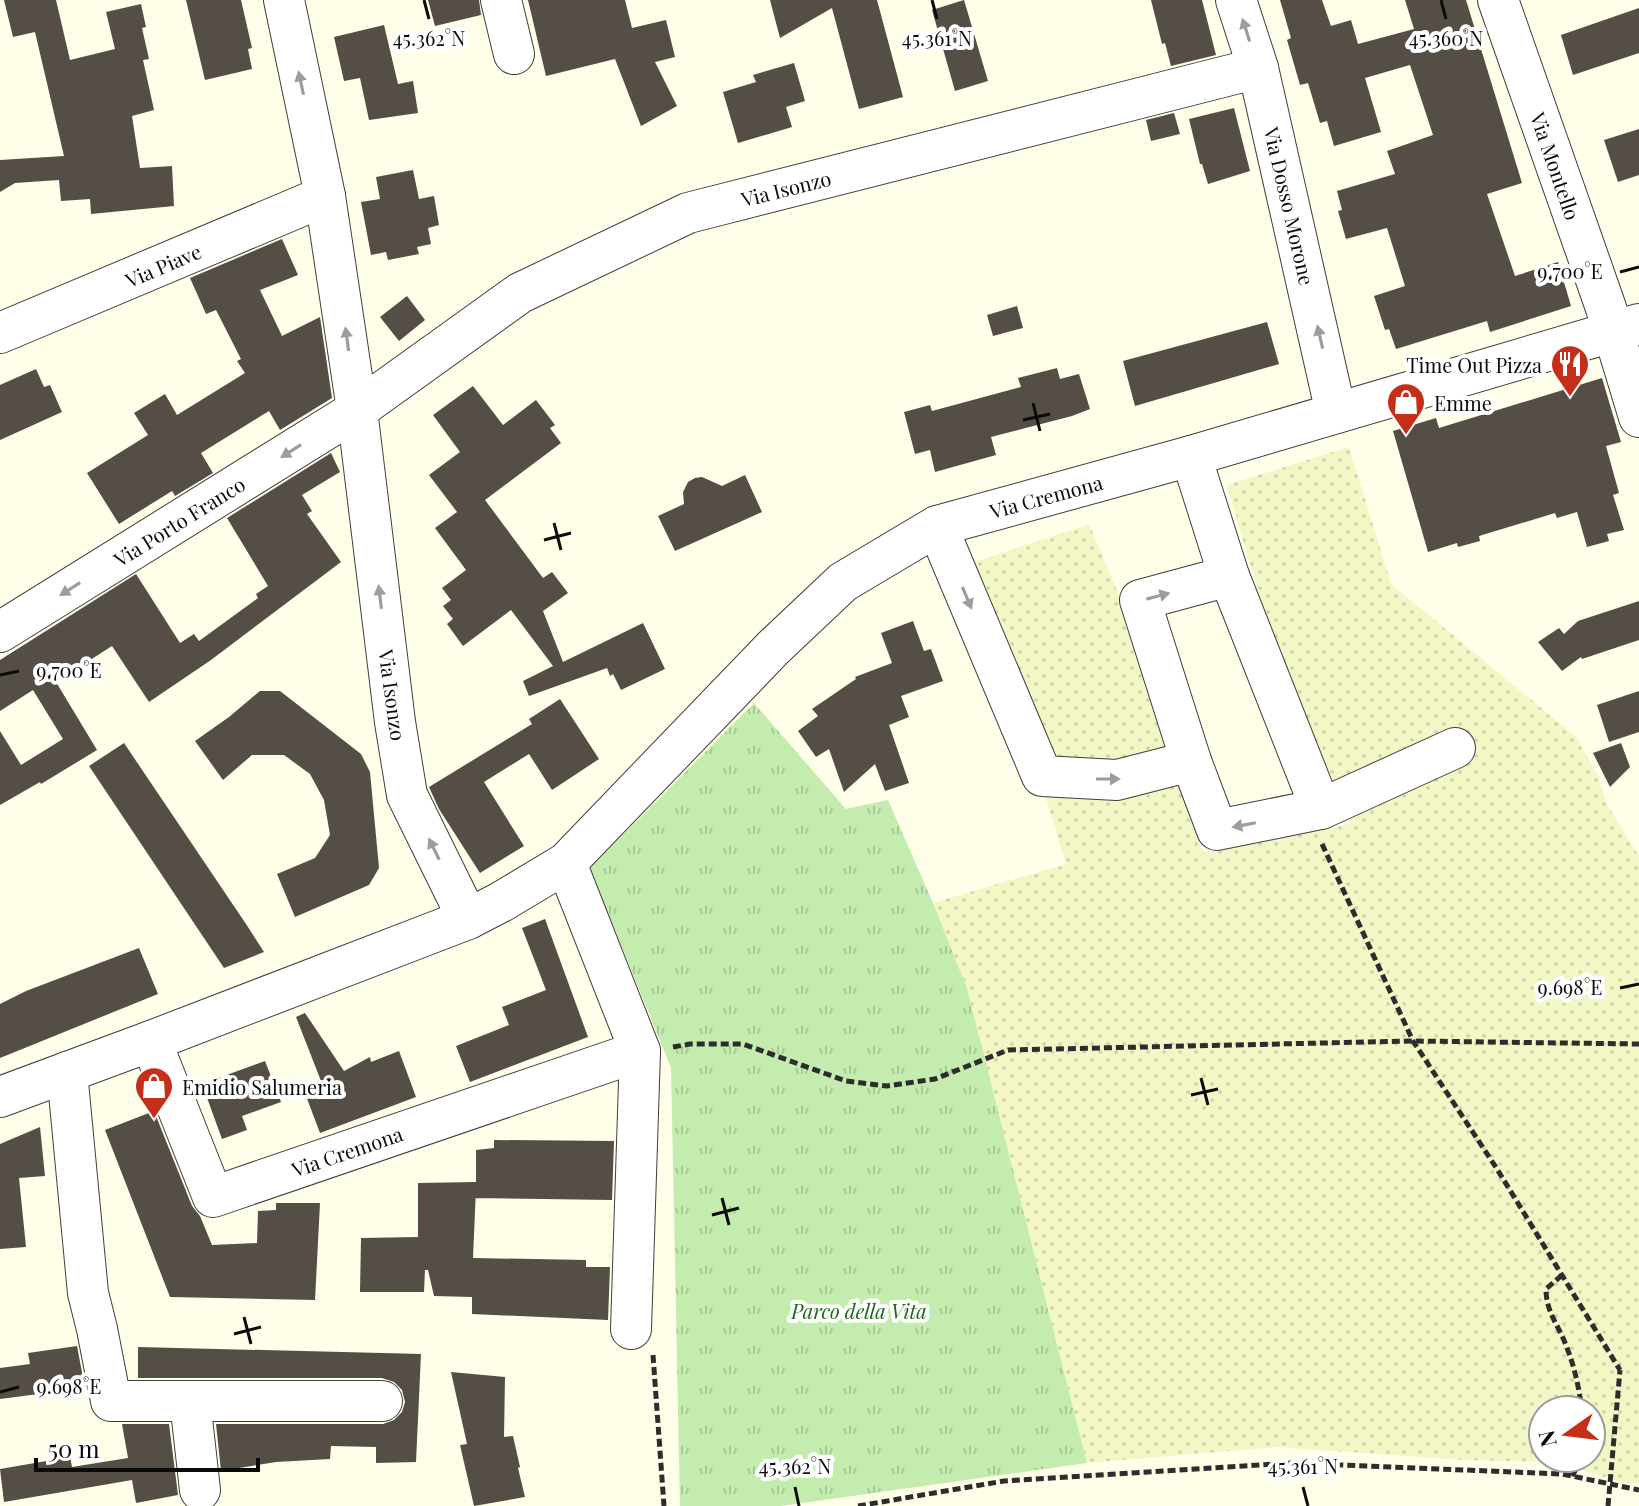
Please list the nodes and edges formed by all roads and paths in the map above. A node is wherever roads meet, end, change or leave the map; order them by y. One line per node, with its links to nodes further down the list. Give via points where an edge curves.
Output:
1 (284, 0): 7 (street, Via Isonzo, one-way to 1)
2 (501, 0): 5 (street)
3 (1236, 0): 6 (street, Via Dosso Morone, one-way to 3)
4 (1498, 0): 8 (street, Via Montello)
5 (514, 54)
6 (1258, 68): 10 (street, Via Isonzo, via 688,213 520,293); 11 (street, Via Dosso Morone, one-way to 6)
7 (325, 196): 9 (street, Via Piave); 10 (street, Via Isonzo, one-way to 7)
8 (1626, 328): 11 (street, Via Cremona); 12 (street, Via Montello)
9 (0, 333)
10 (357, 410): 16 (street, Via Porto Franco, one-way to 16); 21 (street, Via Isonzo, one-way to 10, via 407,795)
11 (1336, 413): 13 (street, Via Cremona)
12 (1639, 417)
13 (1191, 456): 14 (street, Via Cremona); 15 (street)
14 (937, 526): 18 (street, one-way to 18, via 1042,776 1117,780); 20 (street, Via Cremona, via 843,582)
15 (1229, 576): 18 (street, one-way to 15, via 1140,600); 19 (street)
16 (0, 632)
17 (1455, 748): 19 (street)
18 (1191, 761): 19 (street, one-way to 18, via 1217,830)
19 (1314, 810): 23 (path)
20 (566, 863): 21 (street, Via Cremona); 25 (street)
21 (468, 919): 22 (street, Via Cremona)
22 (151, 1041): 25 (street, Via Cremona, via 213,1197); 26 (street, Via Cremona)
23 (1413, 1041): 24 (path); 25 (path, via 1008,1050 935,1079 887,1086 846,1081 743,1044); 28 (path)
24 (1639, 1044)
25 (640, 1051): 29 (street)
26 (67, 1072): 27 (street, Via Cremona); 31 (street, via 88,1293 111,1401)
27 (0, 1097)
28 (1562, 1275): 30 (path, via 1546,1289 1546,1305 1567,1347); 38 (path, bridge, via 1620,1370)
29 (631, 1329): 36 (path, via 652,1344)
30 (1580, 1394)
31 (190, 1401): 32 (street); 34 (street)
32 (382, 1401)
33 (1572, 1476): 35 (path); 37 (path, via 1293,1463 1004,1481)
34 (200, 1490)
35 (1639, 1490)
36 (664, 1506)
37 (858, 1506)
38 (1608, 1506)

